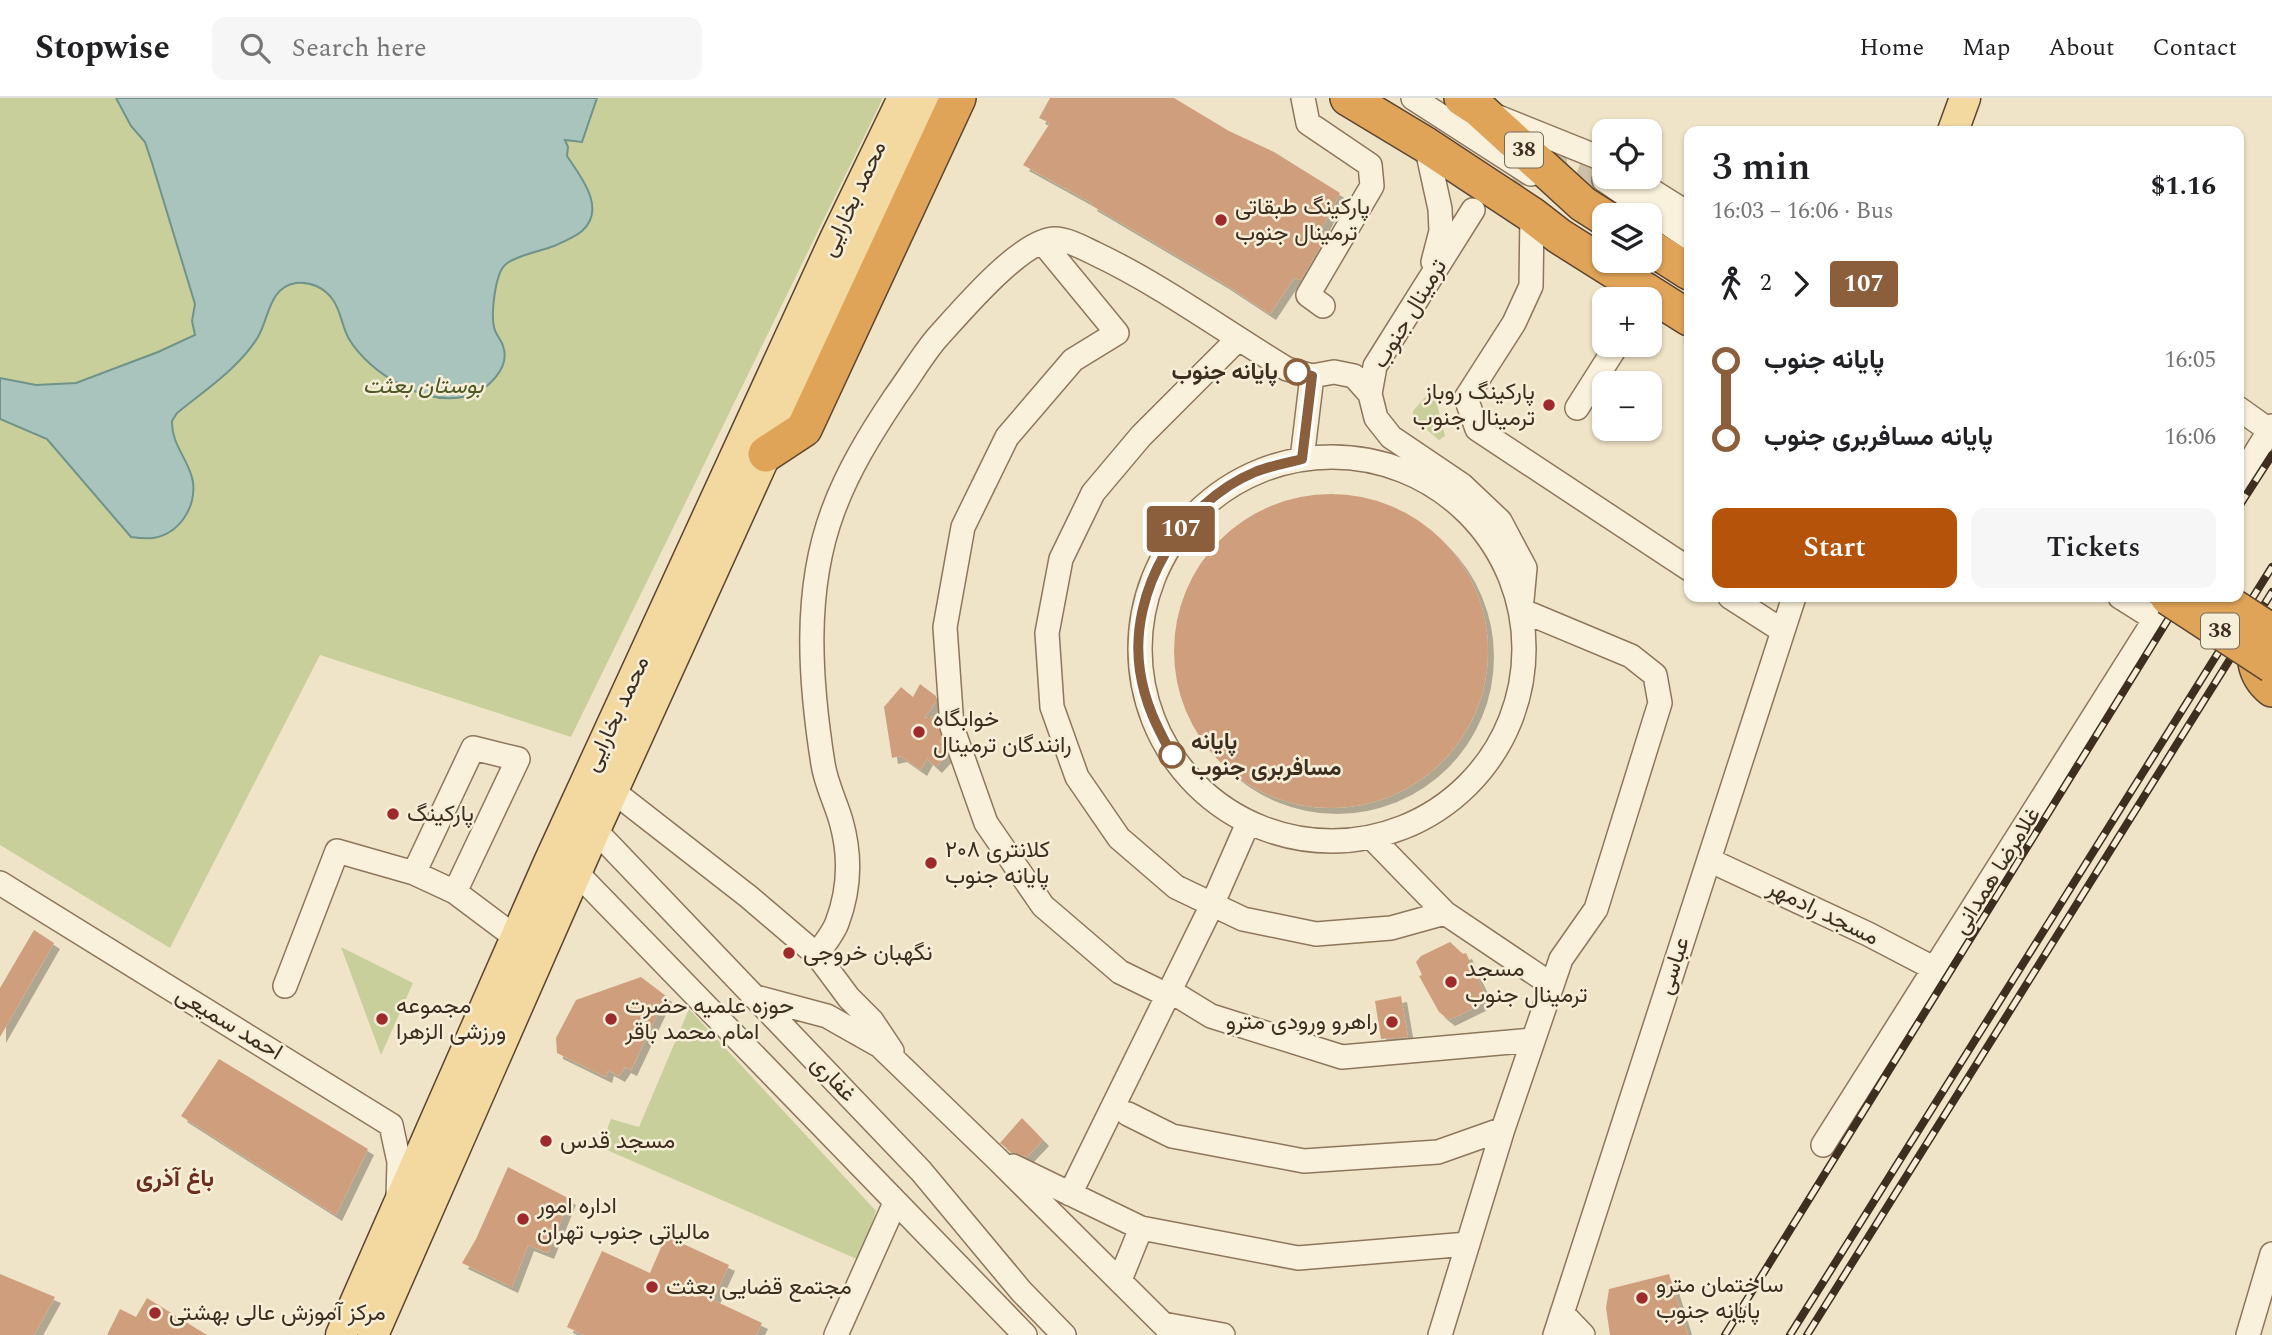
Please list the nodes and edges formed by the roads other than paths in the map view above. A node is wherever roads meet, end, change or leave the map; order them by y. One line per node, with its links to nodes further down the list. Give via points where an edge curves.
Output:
1 (902, 98): 49 (main road, محمد بخارایی)
2 (932, 98): 32 (main road, محمد بخارایی)
3 (958, 98): 32 (highway, via 804,429)
4 (1303, 98): 23 (street, via 1308,123 1370,165 1372,186 1308,295)
5 (1348, 98): 10 (highway, 38)
6 (1413, 98): 12 (street)
7 (1965, 98): 9 (main road)
8 (1470, 104): 12 (highway, 38); 12 (street)
9 (1955, 126)
10 (1426, 145): 15 (highway, 38); 20 (street, via 1441,231)
11 (1649, 189): 14 (street)
12 (1600, 197): 16 (street)
13 (1473, 210): 20 (street, ترمینال جنوب)
14 (1684, 211)
15 (1532, 215): 21 (highway, 38); 35 (street, via 1531,286 1514,323 1466,398 1477,429)
16 (1684, 236)
17 (1043, 243): 25 (street, via 1055,239 1126,268); 58 (street, via 985,285 930,346 858,456 833,512 813,607 812,660 824,769 849,857 836,925); 63 (street, via 1117,333 1073,360 1007,437 963,527 945,627 952,727 986,822 1043,906 1120,972)
18 (1662, 256): 19 (highway)
19 (1684, 270)
20 (1427, 284): 28 (street, ترمینال جنوب, via 1375,366)
21 (1629, 287)
22 (1662, 305): 24 (highway, 38)
23 (1323, 306)
24 (1684, 316)
25 (1238, 339): 27 (street, via 1287,369); 55 (street, via 1093,493 1060,559 1047,633 1052,707 1077,777 1119,838 1176,887)
26 (1609, 357): 29 (street)
27 (1312, 376): 28 (street, via 1334,372 1354,376); 33 (street)
28 (1370, 394): 40 (street, ترمینال جنوب, via 1376,418 1391,438 1462,485 1500,521 1525,568)
29 (1577, 408)
30 (2244, 412): 31 (street)
31 (2271, 428): 34 (street)
32 (766, 454): 45 (main road, محمد بخارایی)
33 (1302, 459): 40 (street, via 1351,457 1398,468 1442,491 1478,523 1505,564); 46 (street, via 1255,472 1213,497 1178,531 1154,574 1140,621 1140,669 1151,717 1168,749 1207,796)
34 (2244, 472)
35 (1684, 566)
36 (1738, 602): 42 (street)
37 (1792, 602): 42 (street, عباسی)
38 (2226, 602): 41 (highway, 38, bridge)
39 (2164, 604): 43 (highway, 38, bridge); 59 (street, غلامرضا همدانی)
40 (1521, 610): 48 (street, via 1523,673 1516,710 1494,755 1461,793 1419,821); 60 (street, via 1631,656 1655,675 1660,703 1596,909 1561,959)
41 (2272, 629): 44 (highway, via 2260,639 2255,653 2256,668)
42 (1783, 631): 50 (street, عباسی)
43 (2272, 665)
44 (2272, 690)
45 (613, 791): 47 (main road, محمد بخارایی); 58 (street)
46 (1248, 823): 48 (street, via 1288,837 1330,842); 55 (street)
47 (595, 830): 49 (main road); 52 (main road, محمد بخارایی); 62 (street, غفاری)
48 (1372, 838): 56 (street)
49 (553, 853): 52 (street, غفاری); 57 (main road, محمد بخارایی)
50 (1709, 860): 59 (street, مسجد رادمهر); 77 (street, عباسی)
51 (414, 873): 54 (street); 54 (street, via 473,748 518,759); 61 (street, via 337,852)
52 (577, 873): 72 (street, غفاری); 80 (main road, محمد بخارایی)
53 (0, 883): 71 (street, احمد سمیعی, via 391,1125 400,1162)
54 (455, 892): 57 (street)
55 (1212, 905): 56 (street, via 1243,919 1316,934 1391,928); 63 (street)
56 (1445, 913): 60 (street)
57 (515, 937): 71 (main road, محمد بخارایی)
58 (817, 955): 65 (street, via 872,1021)
59 (1935, 969): 68 (street, غلامرضا همدانی)
60 (1552, 985): 64 (street)
61 (285, 986)
62 (752, 996): 65 (street, via 827,1016 880,1046); 83 (street, غفاری, via 921,1171)
63 (1174, 996): 64 (street, via 1211,1016 1342,1057); 70 (street)
64 (1533, 1040): 67 (street)
65 (903, 1068): 69 (street)
66 (1128, 1114): 67 (street, via 1172,1136 1304,1161 1438,1152)
67 (1503, 1129): 74 (street)
68 (1823, 1145)
69 (997, 1159): 70 (street); 76 (street)
70 (1070, 1194): 73 (street)
71 (398, 1202): 79 (main road, محمد بخارایی)
72 (895, 1203): 81 (street); 82 (street, غفاری)
73 (1141, 1228): 74 (street, via 1298,1258); 76 (street)
74 (1468, 1244): 85 (street)
75 (2272, 1254): 88 (street)
76 (1120, 1280): 78 (street)
77 (1562, 1312): 86 (street, عباسی); 87 (street)
78 (1169, 1329): 84 (street)
79 (341, 1335)
80 (373, 1335)
81 (836, 1335)
82 (1025, 1335)
83 (1064, 1335)
84 (1223, 1335)
85 (1440, 1335)
86 (1555, 1335)
87 (1583, 1335)
88 (2248, 1335)

